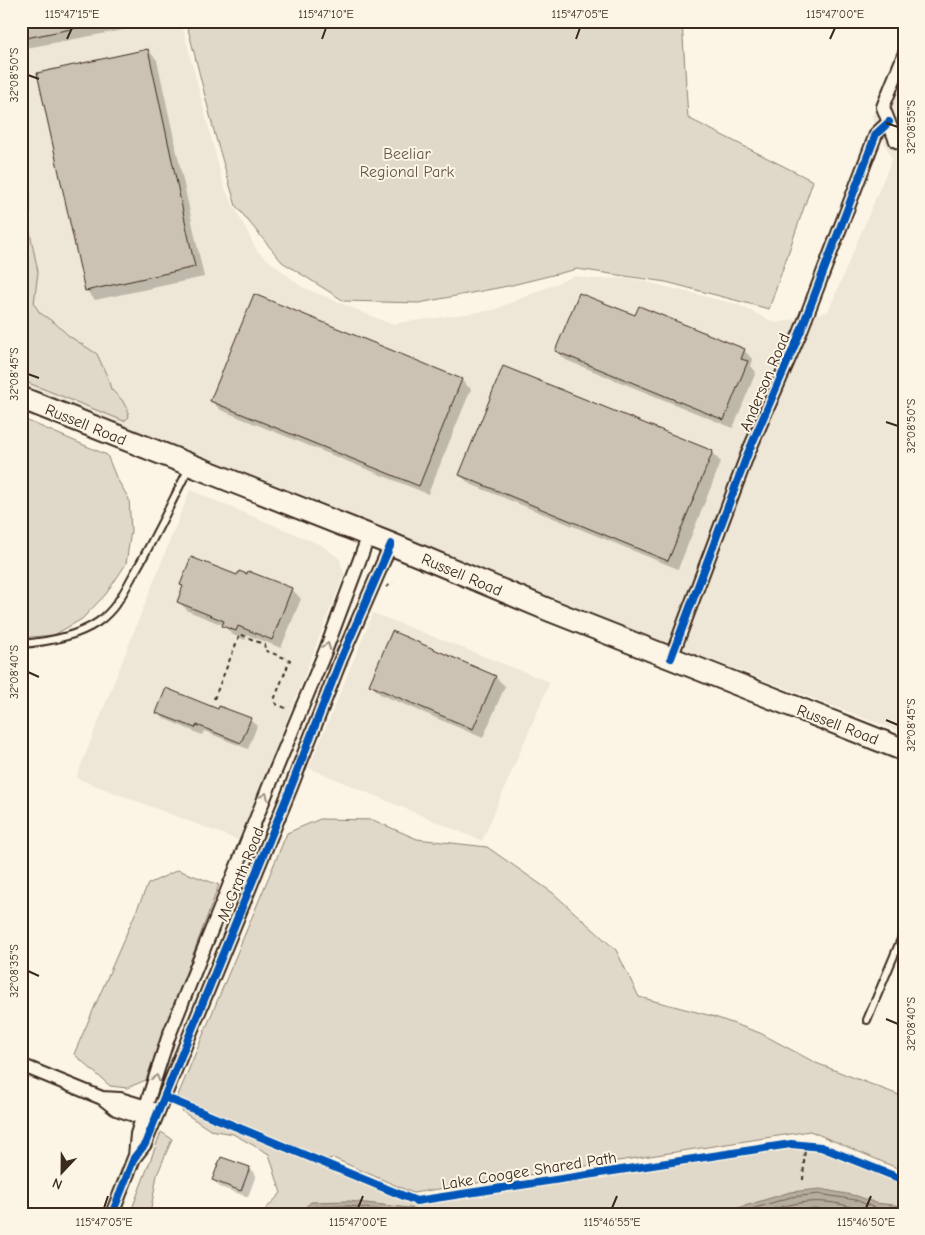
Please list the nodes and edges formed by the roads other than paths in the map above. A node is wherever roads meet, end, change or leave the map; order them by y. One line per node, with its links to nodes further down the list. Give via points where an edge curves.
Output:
1 (904, 55): 2 (street, via 883,107)
2 (889, 122): 3 (street, via 896,141); 9 (street, Anderson Road, via 876,134)
3 (904, 144)
4 (21, 398): 5 (main road, Russell Road)
5 (191, 465): 6 (main road, Russell Road); 8 (lane, via 117,604 97,622 79,631 49,642)
6 (369, 535): 7 (main road, Russell Road); 14 (street, McGrath Road, one-way to 6, via 168,1038 325,652)
7 (392, 544): 9 (main road, Russell Road); 14 (street, McGrath Road)
8 (21, 644)
9 (670, 658): 10 (main road, Russell Road)
10 (904, 750)
11 (904, 932): 12 (lane)
12 (867, 1020)
13 (21, 1066): 14 (street, via 102,1098 116,1109)
14 (150, 1115): 15 (street, McGrath Road, via 145,1144 134,1158)
15 (112, 1214)

